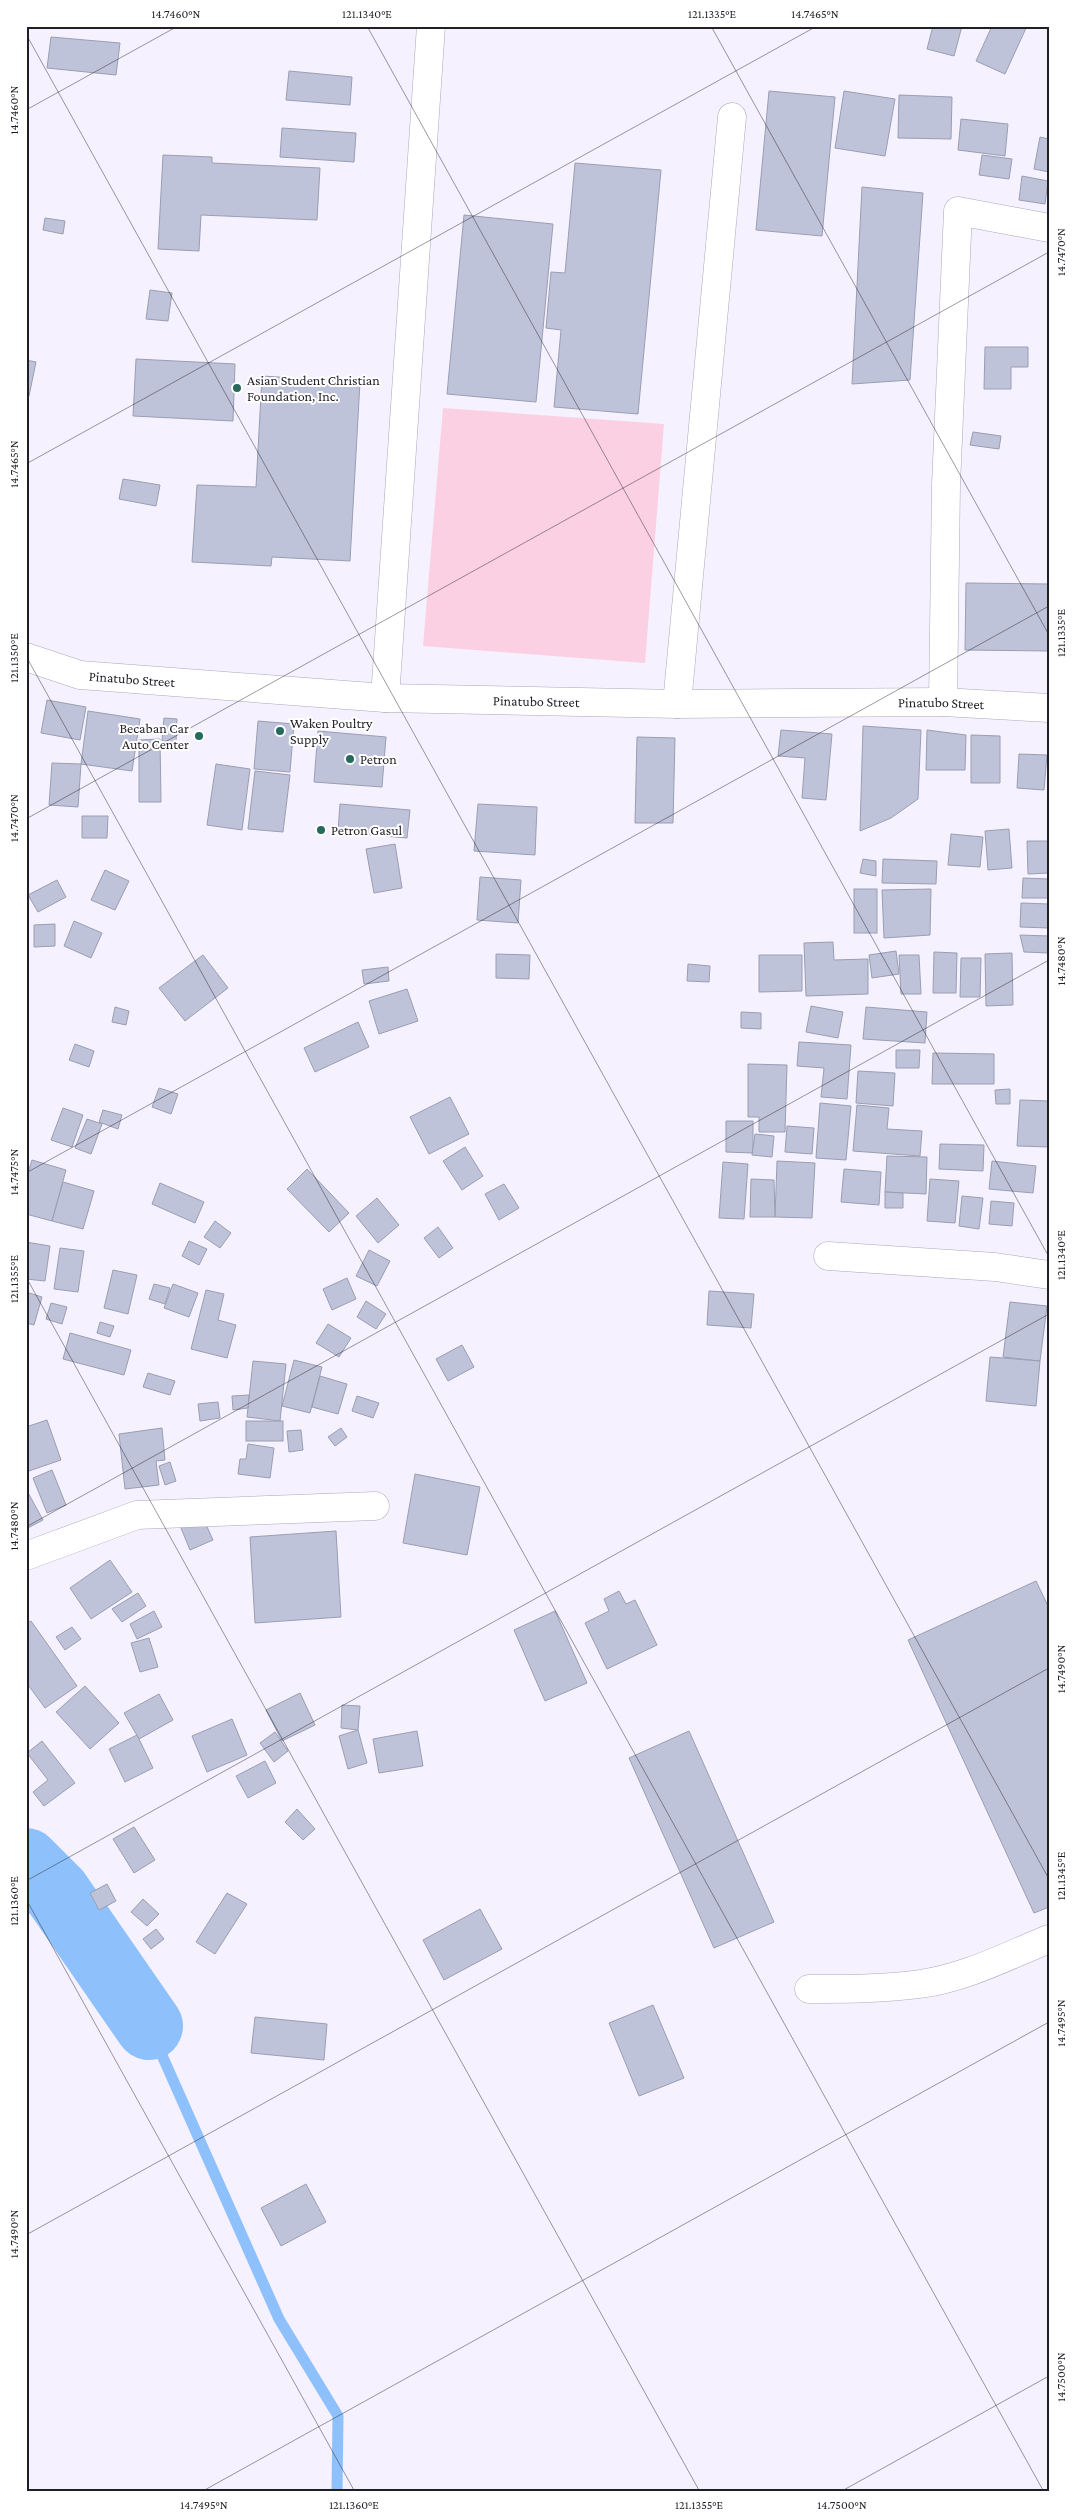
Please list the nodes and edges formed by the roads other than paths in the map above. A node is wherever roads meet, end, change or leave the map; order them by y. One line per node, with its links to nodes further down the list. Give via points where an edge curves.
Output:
1 (431, 26): 5 (street)
2 (732, 117): 7 (street)
3 (1049, 228): 6 (street, via 958,212 946,485)
4 (26, 657): 5 (street, Pinatubo Street, via 80,675)
5 (385, 698): 7 (street, Pinatubo Street)
6 (943, 702): 7 (street, Pinatubo Street); 8 (street, Pinatubo Street)
7 (677, 704)
8 (1049, 708)
9 (828, 1256): 10 (street, via 995,1267)
10 (1049, 1275)
11 (374, 1506): 12 (street, via 137,1515)
12 (26, 1556)
13 (1049, 1939): 14 (street, via 974,1970 921,1984)
14 (809, 1989)

